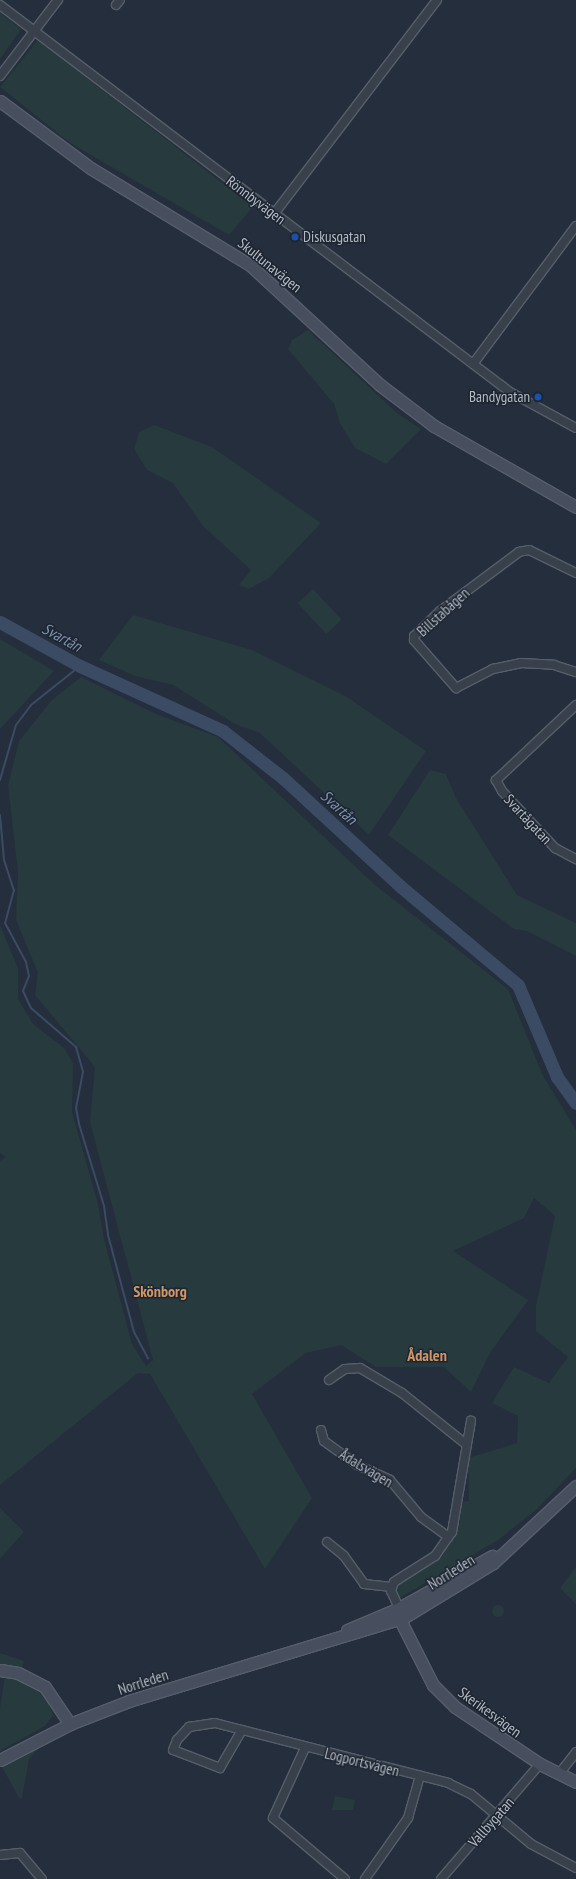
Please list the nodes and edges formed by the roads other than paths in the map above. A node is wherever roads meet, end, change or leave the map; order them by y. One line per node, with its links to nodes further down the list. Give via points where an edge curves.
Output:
1 (58, 0): 4 (street)
2 (437, 0): 7 (street)
3 (0, 5): 4 (street, Rönnbyvägen)
4 (34, 31): 5 (street); 7 (street, Rönnbyvägen)
5 (0, 76)
6 (0, 101): 11 (main road, Skultunavägen, via 92,169 250,265 385,390 434,426)
7 (274, 214): 9 (street, Rönnbyvägen)
8 (576, 226): 9 (street)
9 (473, 364): 10 (street, Rönnbyvägen, via 516,395)
10 (576, 428)
11 (507, 470): 12 (main road, Skultunavägen); 13 (main road, Skultunavägen)
12 (576, 500)
13 (576, 507)
14 (576, 573): 15 (street, Billstabågen, via 529,550 519,552 440,611 414,636 414,640 456,688 493,669 521,662 554,665)
15 (576, 672)
16 (576, 704): 17 (street, Svartågatan, via 496,780 502,792 555,848)
17 (576, 859)
18 (329, 1380): 21 (street, via 341,1370 360,1368 402,1392)
19 (471, 1422): 21 (street)
20 (321, 1430): 23 (street, Ådalsvägen, via 324,1442 356,1465 390,1480 421,1517)
21 (467, 1445): 23 (street)
22 (576, 1486): 26 (main road, Norrleden, via 517,1541)
23 (450, 1537): 25 (street, via 435,1556 401,1575)
24 (327, 1542): 25 (street, via 344,1556 364,1584)
25 (392, 1586): 26 (street)
26 (401, 1611): 28 (main road, Norrleden, via 303,1649 129,1701); 33 (main road, Skerikesvägen, via 433,1684 455,1708)
27 (0, 1670): 28 (main road, via 18,1673 45,1687)
28 (70, 1724): 32 (main road, Norrleden)
29 (242, 1730): 29 (street, Logportsvägen, via 215,1723 196,1724 183,1732 173,1750 220,1768); 30 (street, Logportsvägen)
30 (305, 1748): 35 (street, Logportsvägen); 41 (street, Logportsvägen, via 272,1818)
31 (576, 1752): 34 (street)
32 (0, 1760)
33 (540, 1764): 34 (main road, Skerikesvägen); 37 (street, Vallbygatan)
34 (559, 1774): 36 (main road, Skerikesvägen)
35 (420, 1776): 37 (street, Logportsvägen, via 465,1790); 42 (street, Logportsvägen, via 408,1818)
36 (576, 1782)
37 (495, 1817): 39 (street, Logportsvägen, via 531,1844); 43 (street, Vallbygatan)
38 (0, 1855): 40 (street, via 20,1854)
39 (576, 1868)
40 (42, 1879)
41 (345, 1879)
42 (365, 1879)
43 (441, 1879)

